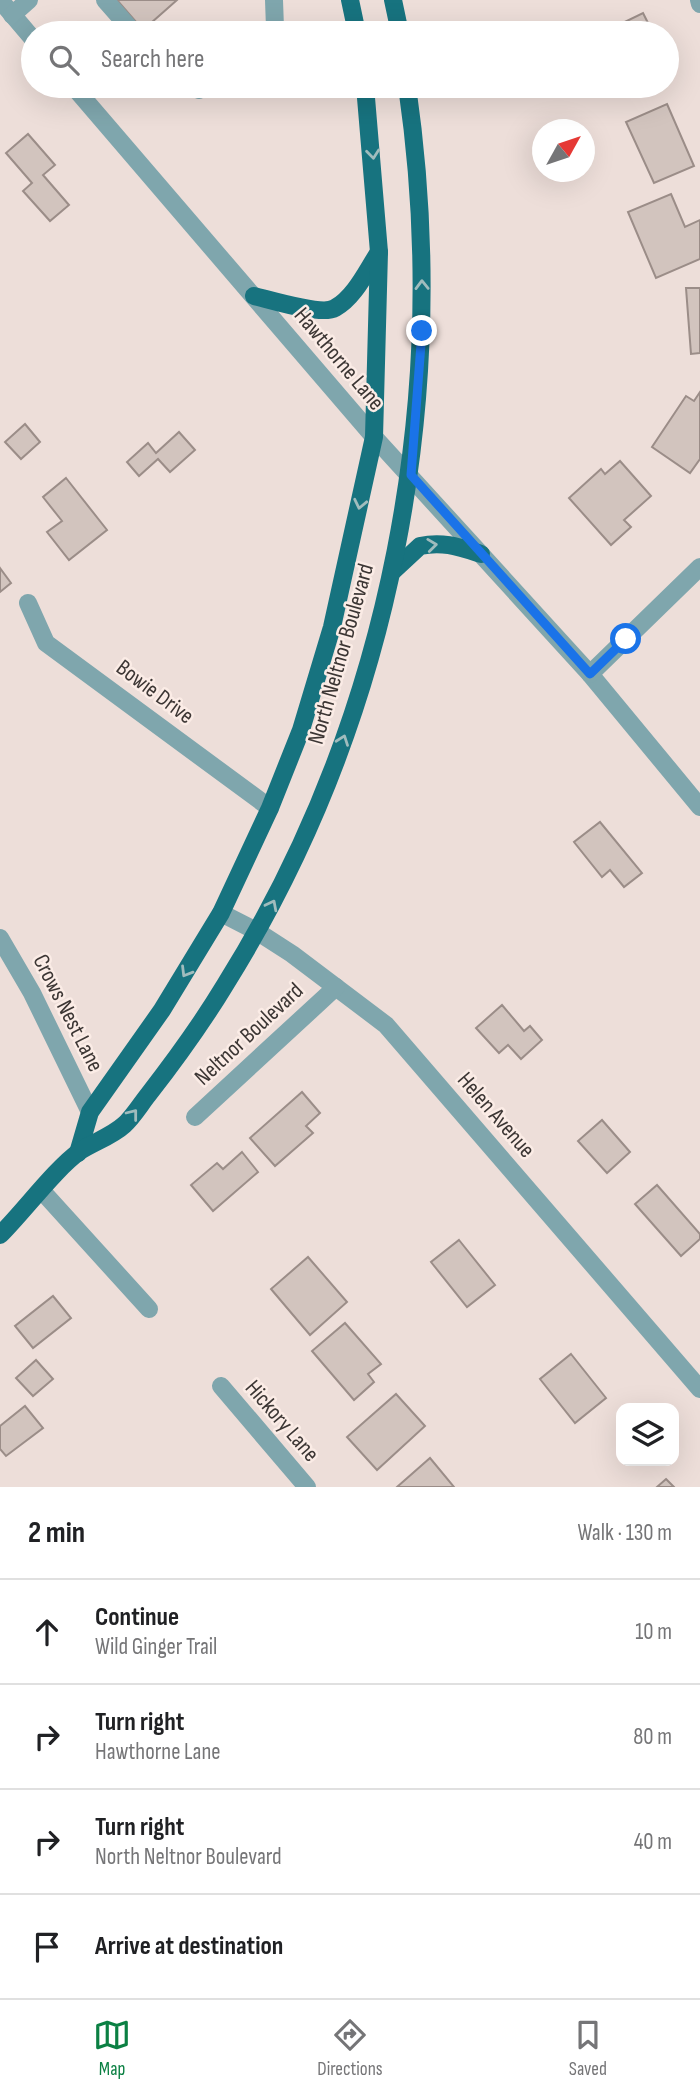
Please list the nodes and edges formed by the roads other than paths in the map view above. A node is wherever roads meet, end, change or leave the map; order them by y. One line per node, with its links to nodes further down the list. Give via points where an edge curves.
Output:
1 (29, 0): 7 (street)
2 (105, 0): 8 (street)
3 (274, 0): 9 (street)
4 (350, 0): 10 (main road)
5 (393, 0): 11 (main road)
6 (0, 1): 7 (street)
7 (12, 15): 12 (street)
8 (123, 21)
9 (275, 21)
10 (354, 21)
11 (397, 21)
12 (21, 25)
13 (83, 98): 17 (street, Hawthorne Lane)
14 (366, 98): 16 (main road, North Neltnor Boulevard, one-way to 16)
15 (408, 98): 19 (main road, North Neltnor Boulevard, one-way to 15, via 422,317 421,220)
16 (379, 252): 17 (main road, via 350,296 334,310); 18 (main road, North Neltnor Boulevard)
17 (254, 296): 18 (street, Hawthorne Lane)
18 (374, 437): 19 (street, Hawthorne Lane); 26 (main road, North Neltnor Boulevard, one-way to 26, via 332,627 305,718)
19 (411, 475): 20 (street, Hawthorne Lane); 22 (main road, North Neltnor Boulevard)
20 (481, 554): 22 (main road, one-way to 20, via 420,546 442,542); 24 (street, Hawthorne Lane)
21 (700, 567): 24 (street)
22 (392, 572): 28 (main road, North Neltnor Boulevard, one-way to 22, via 324,792 363,678)
23 (28, 603): 26 (street, Bowie Drive, via 46,643)
24 (590, 674): 25 (street, Hawthorne Lane)
25 (700, 807)
26 (270, 808): 27 (main road, North Neltnor Boulevard)
27 (221, 913): 28 (street, Helen Avenue); 31 (main road, North Neltnor Boulevard, one-way to 31, via 162,1010)
28 (258, 932): 30 (street, Helen Avenue); 33 (main road, North Neltnor Boulevard, one-way to 28, via 124,1125 204,1018)
29 (0, 938): 31 (street, Crows Nest Lane)
30 (336, 987): 32 (street, Neltnor Boulevard); 38 (street, Helen Avenue, via 386,1025)
31 (90, 1112): 33 (main road, North Neltnor Boulevard)
32 (195, 1117)
33 (78, 1153): 34 (main road, North Neltnor Boulevard)
34 (42, 1191): 35 (main road, North Neltnor Boulevard); 36 (street)
35 (0, 1234)
36 (149, 1309)
37 (220, 1386): 39 (street, Hickory Lane)
38 (700, 1389)
39 (307, 1487)

